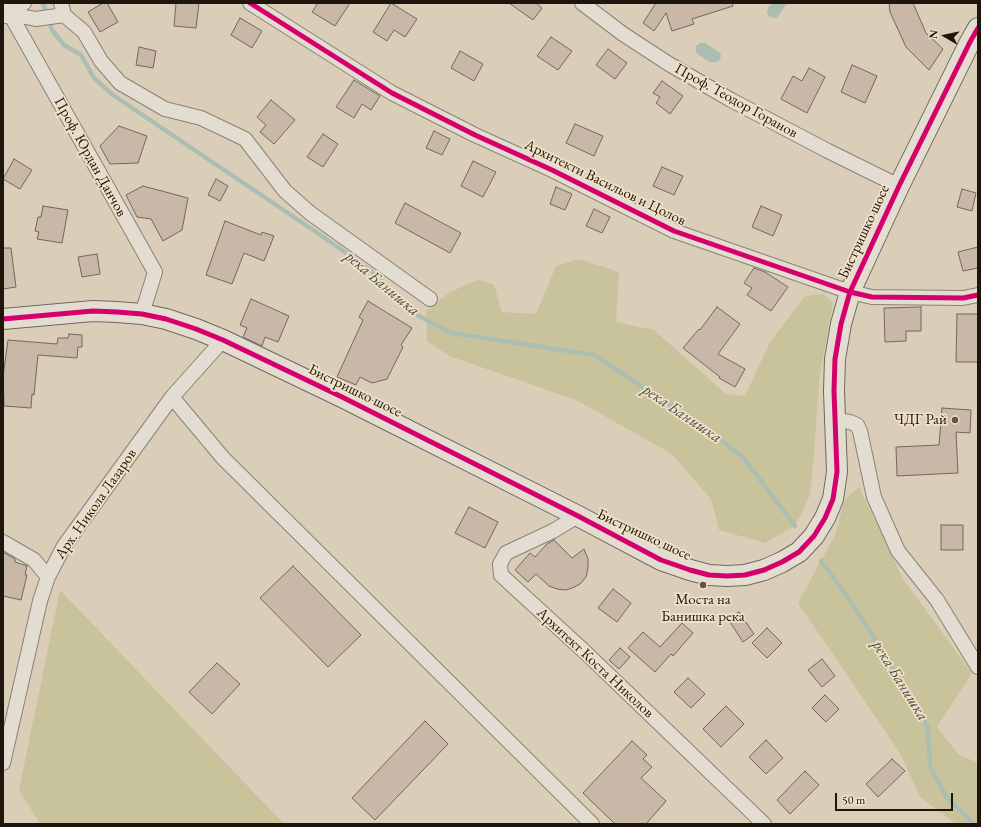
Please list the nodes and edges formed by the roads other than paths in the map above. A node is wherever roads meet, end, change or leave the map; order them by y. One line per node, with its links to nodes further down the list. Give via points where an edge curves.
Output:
1 (24, 3): 5 (street)
2 (250, 3): 8 (street, Архитекти Васильов и Цолов, via 392,93 674,231)
3 (582, 3): 7 (street, Проф. Теодор Горанов, via 669,64 731,100)
4 (63, 9): 5 (street, via 36,19); 10 (street, via 84,32 101,61 120,83 165,109 201,118 245,139 285,191 310,213)
5 (5, 12): 11 (street, Проф. Юрдан Данчов, via 156,272)
6 (978, 28): 7 (street, Бистришко шосе)
7 (899, 186): 8 (street, Бистришко шосе)
8 (850, 292): 9 (street, Архитекти Васильов и Цолов, via 872,297 963,298); 15 (street, Бистришко шосе, via 835,359)
9 (978, 294)
10 (430, 299)
11 (142, 314): 12 (street, Бистришко шосе, via 93,311); 13 (street, Бистришко шосе, via 173,321)
12 (3, 319)
13 (223, 340): 14 (street, Арх. Никола Лазаров); 16 (street, Бистришко шосе)
14 (172, 397): 18 (street, Арх. Никола Лазаров, via 64,546); 21 (street, via 223,458)
15 (836, 420): 16 (street, Бистришко шосе, via 837,472 833,499 825,518 814,536 799,552 764,570 727,576 690,570 661,560); 19 (street, via 857,425 874,497 898,552 937,600)
16 (578, 516): 22 (street, Архитект Коста Николов, via 554,531 506,553 500,564 500,575 586,652)
17 (3, 542): 18 (street, via 34,560)
18 (48, 577): 20 (street, Арх. Никола Лазаров, via 40,601)
19 (978, 666)
20 (3, 763)
21 (592, 824)
22 (764, 824)

